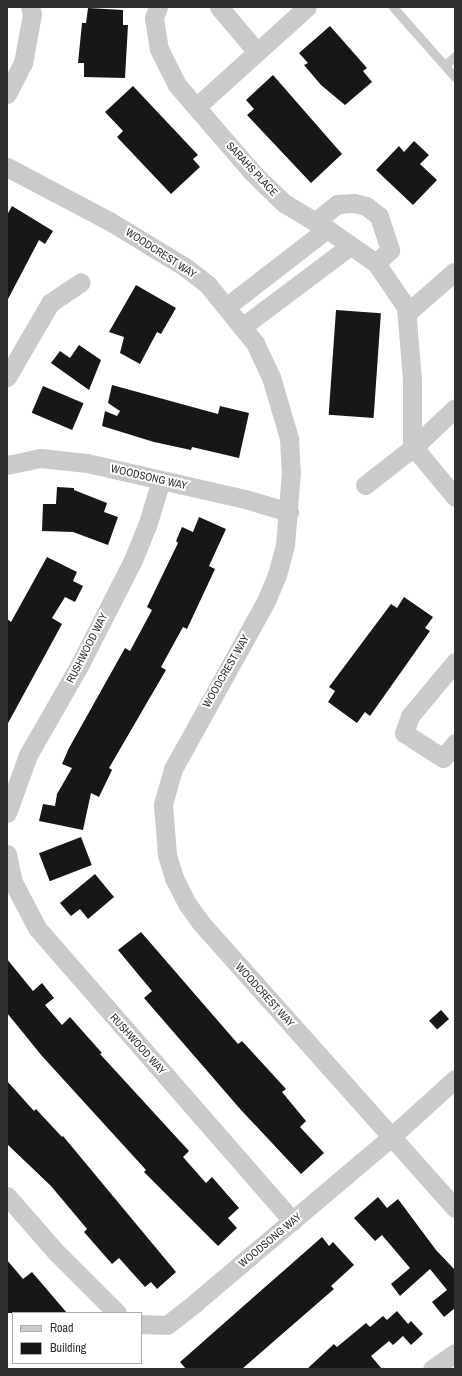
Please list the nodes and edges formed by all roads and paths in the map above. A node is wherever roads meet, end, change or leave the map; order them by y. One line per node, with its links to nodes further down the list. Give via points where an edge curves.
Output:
1 (30, 7): 10 (street, via 32,14 23,63)
2 (158, 7): 11 (street, SARAHS PLACE, via 154,18 159,48 177,85)
3 (219, 7): 6 (street)
4 (307, 7): 6 (street)
5 (393, 7): 8 (lane)
6 (257, 52): 11 (street)
7 (455, 56): 8 (lane)
8 (445, 65): 9 (lane)
9 (455, 77)
10 (7, 94)
11 (196, 107): 13 (street, SARAHS PLACE, via 252,172 284,203)
12 (7, 167): 18 (street, WOODCREST WAY, via 161,251 208,285)
13 (321, 226): 14 (street, SARAHS PLACE); 15 (street, via 337,204 354,203 366,206 380,216 390,250); 18 (street)
14 (350, 246): 15 (street, SARAHS PLACE); 20 (street)
15 (376, 263): 19 (street, SARAHS PLACE, via 406,307)
16 (455, 273): 19 (street)
17 (81, 282): 21 (street, via 50,303)
18 (226, 307): 20 (street, WOODCREST WAY)
19 (407, 314): 23 (street, SARAHS PLACE, via 412,380 412,440)
20 (242, 326): 28 (street, WOODCREST WAY, via 255,343 272,377 283,410 289,438)
21 (7, 377)
22 (455, 408): 23 (street)
23 (416, 446): 26 (street); 27 (street, SARAHS PLACE)
24 (7, 465): 25 (street, WOODSONG WAY, via 40,458 87,462)
25 (161, 480): 28 (street, WOODSONG WAY); 31 (street, RUSHWOOD WAY, via 133,560 75,672 28,754)
26 (365, 485)
27 (451, 485)
28 (289, 512): 34 (street, WOODCREST WAY, via 276,576 265,603 197,722 166,789 163,833 174,878 201,923)
29 (455, 662): 30 (street, via 410,716 404,733 443,758)
30 (455, 743)
31 (7, 812)
32 (7, 854): 37 (street, RUSHWOOD WAY, via 13,882 38,928 73,972)
33 (455, 1079): 34 (street, WOODSONG WAY)
34 (391, 1137): 36 (street, WOODCREST WAY); 37 (street, WOODSONG WAY)
35 (7, 1196): 38 (street, via 56,1252)
36 (455, 1208)
37 (293, 1221): 39 (street, WOODSONG WAY, via 167,1324)
38 (116, 1312)
39 (142, 1324)
40 (455, 1353): 41 (street)
41 (432, 1369)

